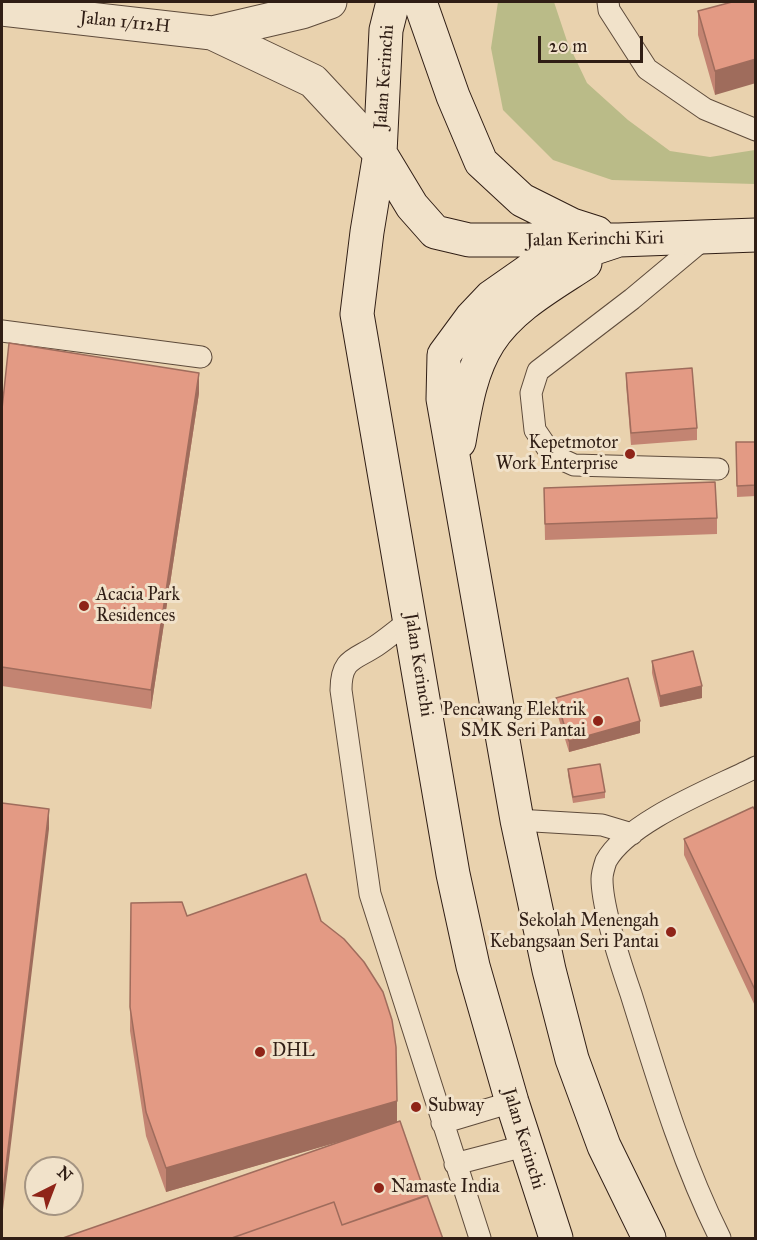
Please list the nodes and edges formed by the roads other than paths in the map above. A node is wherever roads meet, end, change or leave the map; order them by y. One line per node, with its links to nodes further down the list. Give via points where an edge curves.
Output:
1 (330, 2): 6 (main road)
2 (393, 2): 8 (main road, Jalan Kerinchi, via 386,30)
3 (420, 2): 12 (main road, Jalan Kerinchi, via 481,162 532,205 572,225)
4 (608, 2): 7 (lane, via 609,10 647,69 705,109)
5 (2, 9): 6 (main road, Jalan 1/112H)
6 (212, 33): 8 (main road, via 313,81)
7 (756, 130)
8 (380, 153): 9 (main road, Jalan Kerinchi, via 412,206); 16 (main road, Jalan Kerinchi, via 357,314)
9 (435, 232): 12 (main road, Jalan Kerinchi Kiri, via 469,240)
10 (756, 235): 11 (main road, Jalan Kerinchi Kiri)
11 (705, 238): 12 (main road, Jalan Kerinchi Kiri); 15 (lane, via 632,300 538,371 531,393 535,429 552,456 574,465)
12 (619, 240): 18 (main road, via 529,301 493,336 468,390 454,469)
13 (2, 331): 14 (lane)
14 (201, 357)
15 (718, 469)
16 (411, 620): 20 (main road, Jalan Kerinchi, via 453,874 473,966); 21 (lane, via 375,647 353,657 341,678 341,690 370,894)
17 (756, 767): 19 (lane, via 658,815)
18 (517, 820): 19 (lane, via 602,825); 26 (main road, via 572,1059 604,1146)
19 (632, 834): 27 (lane, via 607,860 603,887 619,956 657,1079 684,1158)
20 (512, 1102): 21 (lane); 22 (main road, Jalan Kerinchi)
21 (442, 1123): 23 (lane)
22 (524, 1146): 23 (lane); 25 (main road, Jalan Kerinchi)
23 (454, 1164): 24 (lane)
24 (480, 1239)
25 (556, 1239)
26 (649, 1239)
27 (720, 1239)

